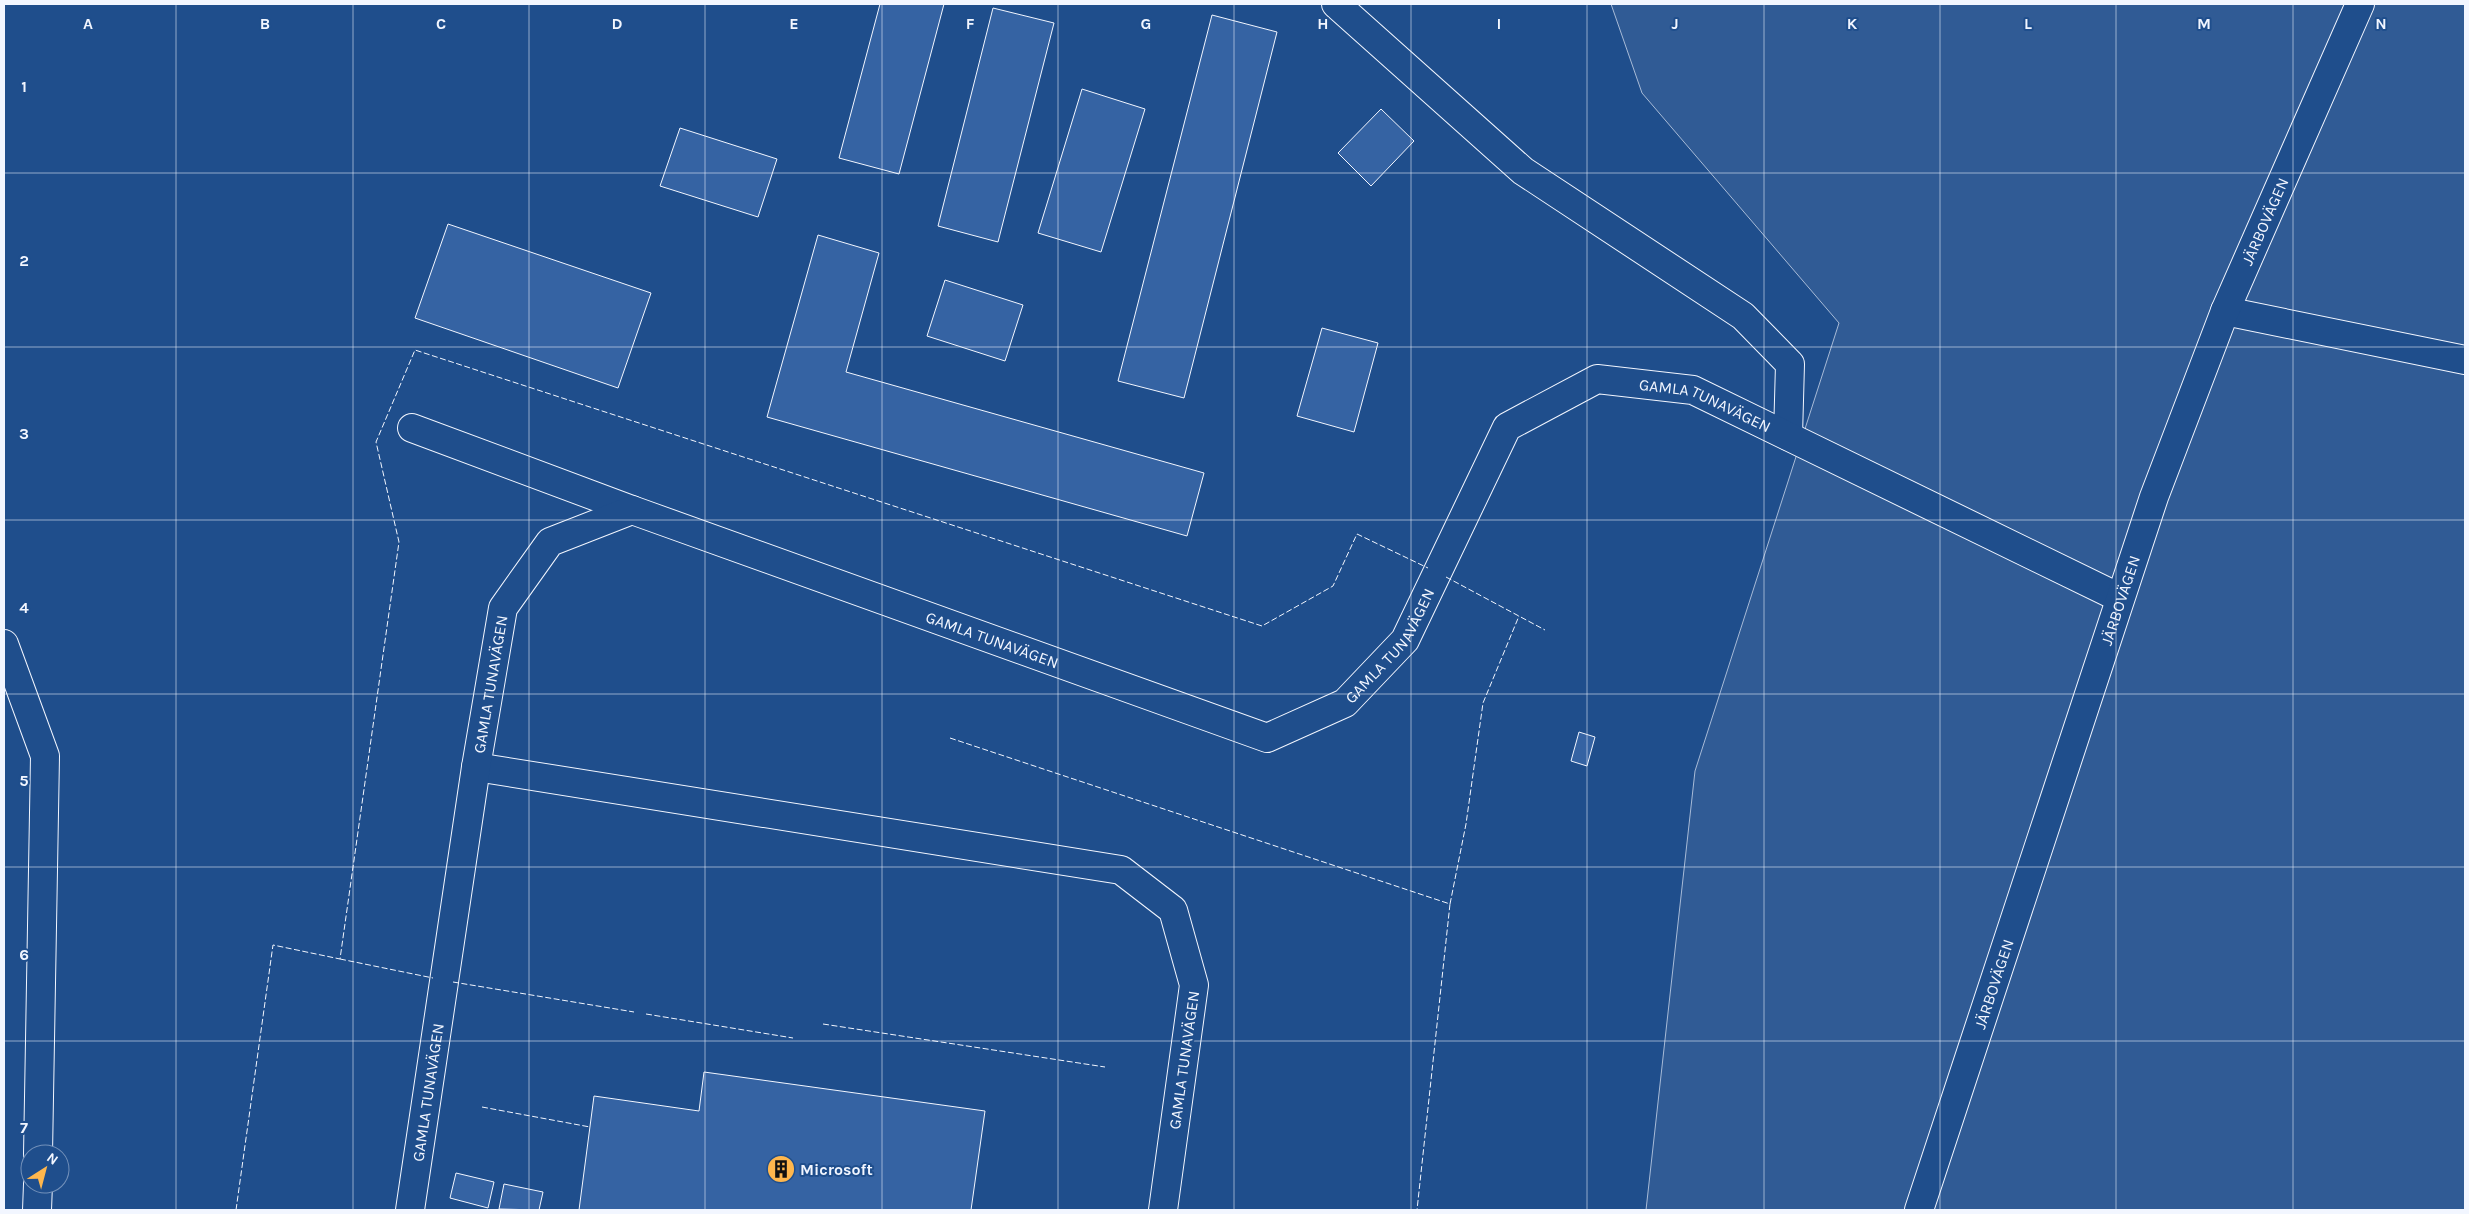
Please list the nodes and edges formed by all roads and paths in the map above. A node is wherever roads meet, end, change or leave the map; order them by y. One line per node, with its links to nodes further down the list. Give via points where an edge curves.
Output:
1 (1336, 4): 6 (main road, via 1523,171 1743,316 1790,364)
2 (2360, 4): 3 (main road, JÄRBOVÄGEN)
3 (2225, 311): 4 (main road); 8 (main road, JÄRBOVÄGEN, via 2154,497)
4 (2465, 360)
5 (412, 428): 7 (main road)
6 (1788, 436): 7 (main road, GAMLA TUNAVÄGEN, via 1693,390 1597,379 1507,427 1405,640 1345,703 1267,738); 8 (main road, GAMLA TUNAVÄGEN)
7 (632, 510): 10 (main road, GAMLA TUNAVÄGEN, via 550,542 503,608)
8 (2120, 598): 16 (main road, JÄRBOVÄGEN)
9 (4, 644): 11 (main road, via 45,756)
10 (476, 767): 14 (main road, GAMLA TUNAVÄGEN); 15 (main road, GAMLA TUNAVÄGEN, via 1121,870 1173,910 1194,985)
11 (38, 1144)
12 (38, 1194): 13 (main road)
13 (38, 1210)
14 (410, 1210)
15 (1163, 1210)
16 (1919, 1210)

